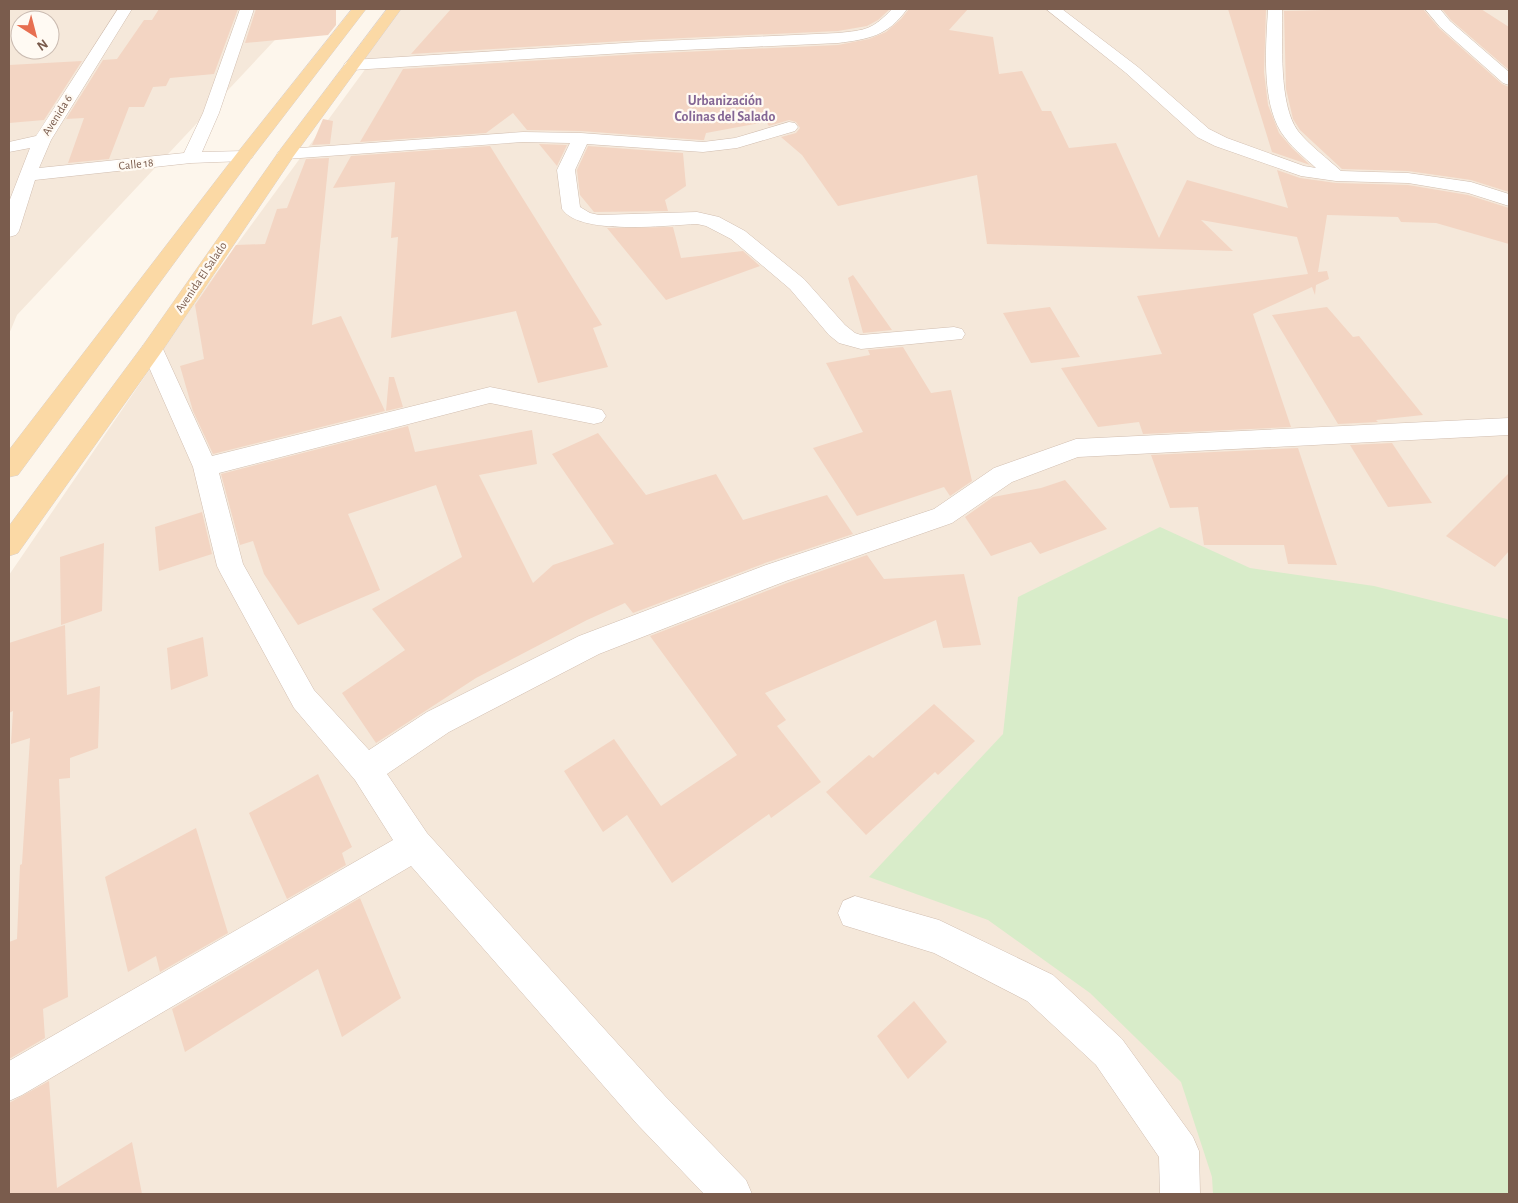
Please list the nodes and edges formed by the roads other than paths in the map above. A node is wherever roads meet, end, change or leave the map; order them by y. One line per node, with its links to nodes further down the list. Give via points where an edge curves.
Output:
1 (125, 9): 13 (street, Avenida 6)
2 (247, 9): 17 (street, via 211,113)
3 (359, 9): 16 (main road)
4 (394, 9): 9 (main road, Avenida El Salado)
5 (900, 9): 9 (street, via 883,27 838,38)
6 (1053, 9): 19 (street, via 1132,70 1203,133 1301,171)
7 (1275, 9): 19 (street, via 1277,97 1288,130)
8 (1432, 9): 10 (street)
9 (352, 65): 15 (main road, Avenida El Salado)
10 (1509, 80)
11 (789, 127): 12 (street, via 738,143 703,147)
12 (581, 138): 15 (street, via 522,137); 22 (street, via 566,170 571,209 582,217 599,221 697,218 723,226 797,284 846,338 861,342)
13 (42, 140): 14 (street); 18 (street, Avenida 6)
14 (9, 147)
15 (286, 154): 23 (main road, Avenida El Salado)
16 (244, 156): 17 (street, Calle 18); 26 (main road)
17 (191, 158): 18 (street, Calle 18)
18 (27, 175): 21 (street, Avenida 6)
19 (1336, 176): 20 (street, via 1408,178 1471,188)
20 (1509, 200)
21 (9, 231)
22 (954, 334)
23 (152, 349): 27 (street); 28 (main road, Avenida El Salado)
24 (594, 416): 27 (street, via 490,395)
25 (1509, 427): 29 (street, via 1076,448 1003,475 943,516 776,573 589,645 438,722)
26 (11, 458)
27 (205, 467): 29 (street, via 230,566 304,700)
28 (9, 546)
29 (366, 770): 30 (street)
30 (415, 845): 32 (street); 33 (street, via 651,1110)
31 (855, 913): 34 (street, via 939,936 1040,988 1110,1052 1179,1151)
32 (9, 1082)
33 (732, 1194)
34 (1180, 1194)

